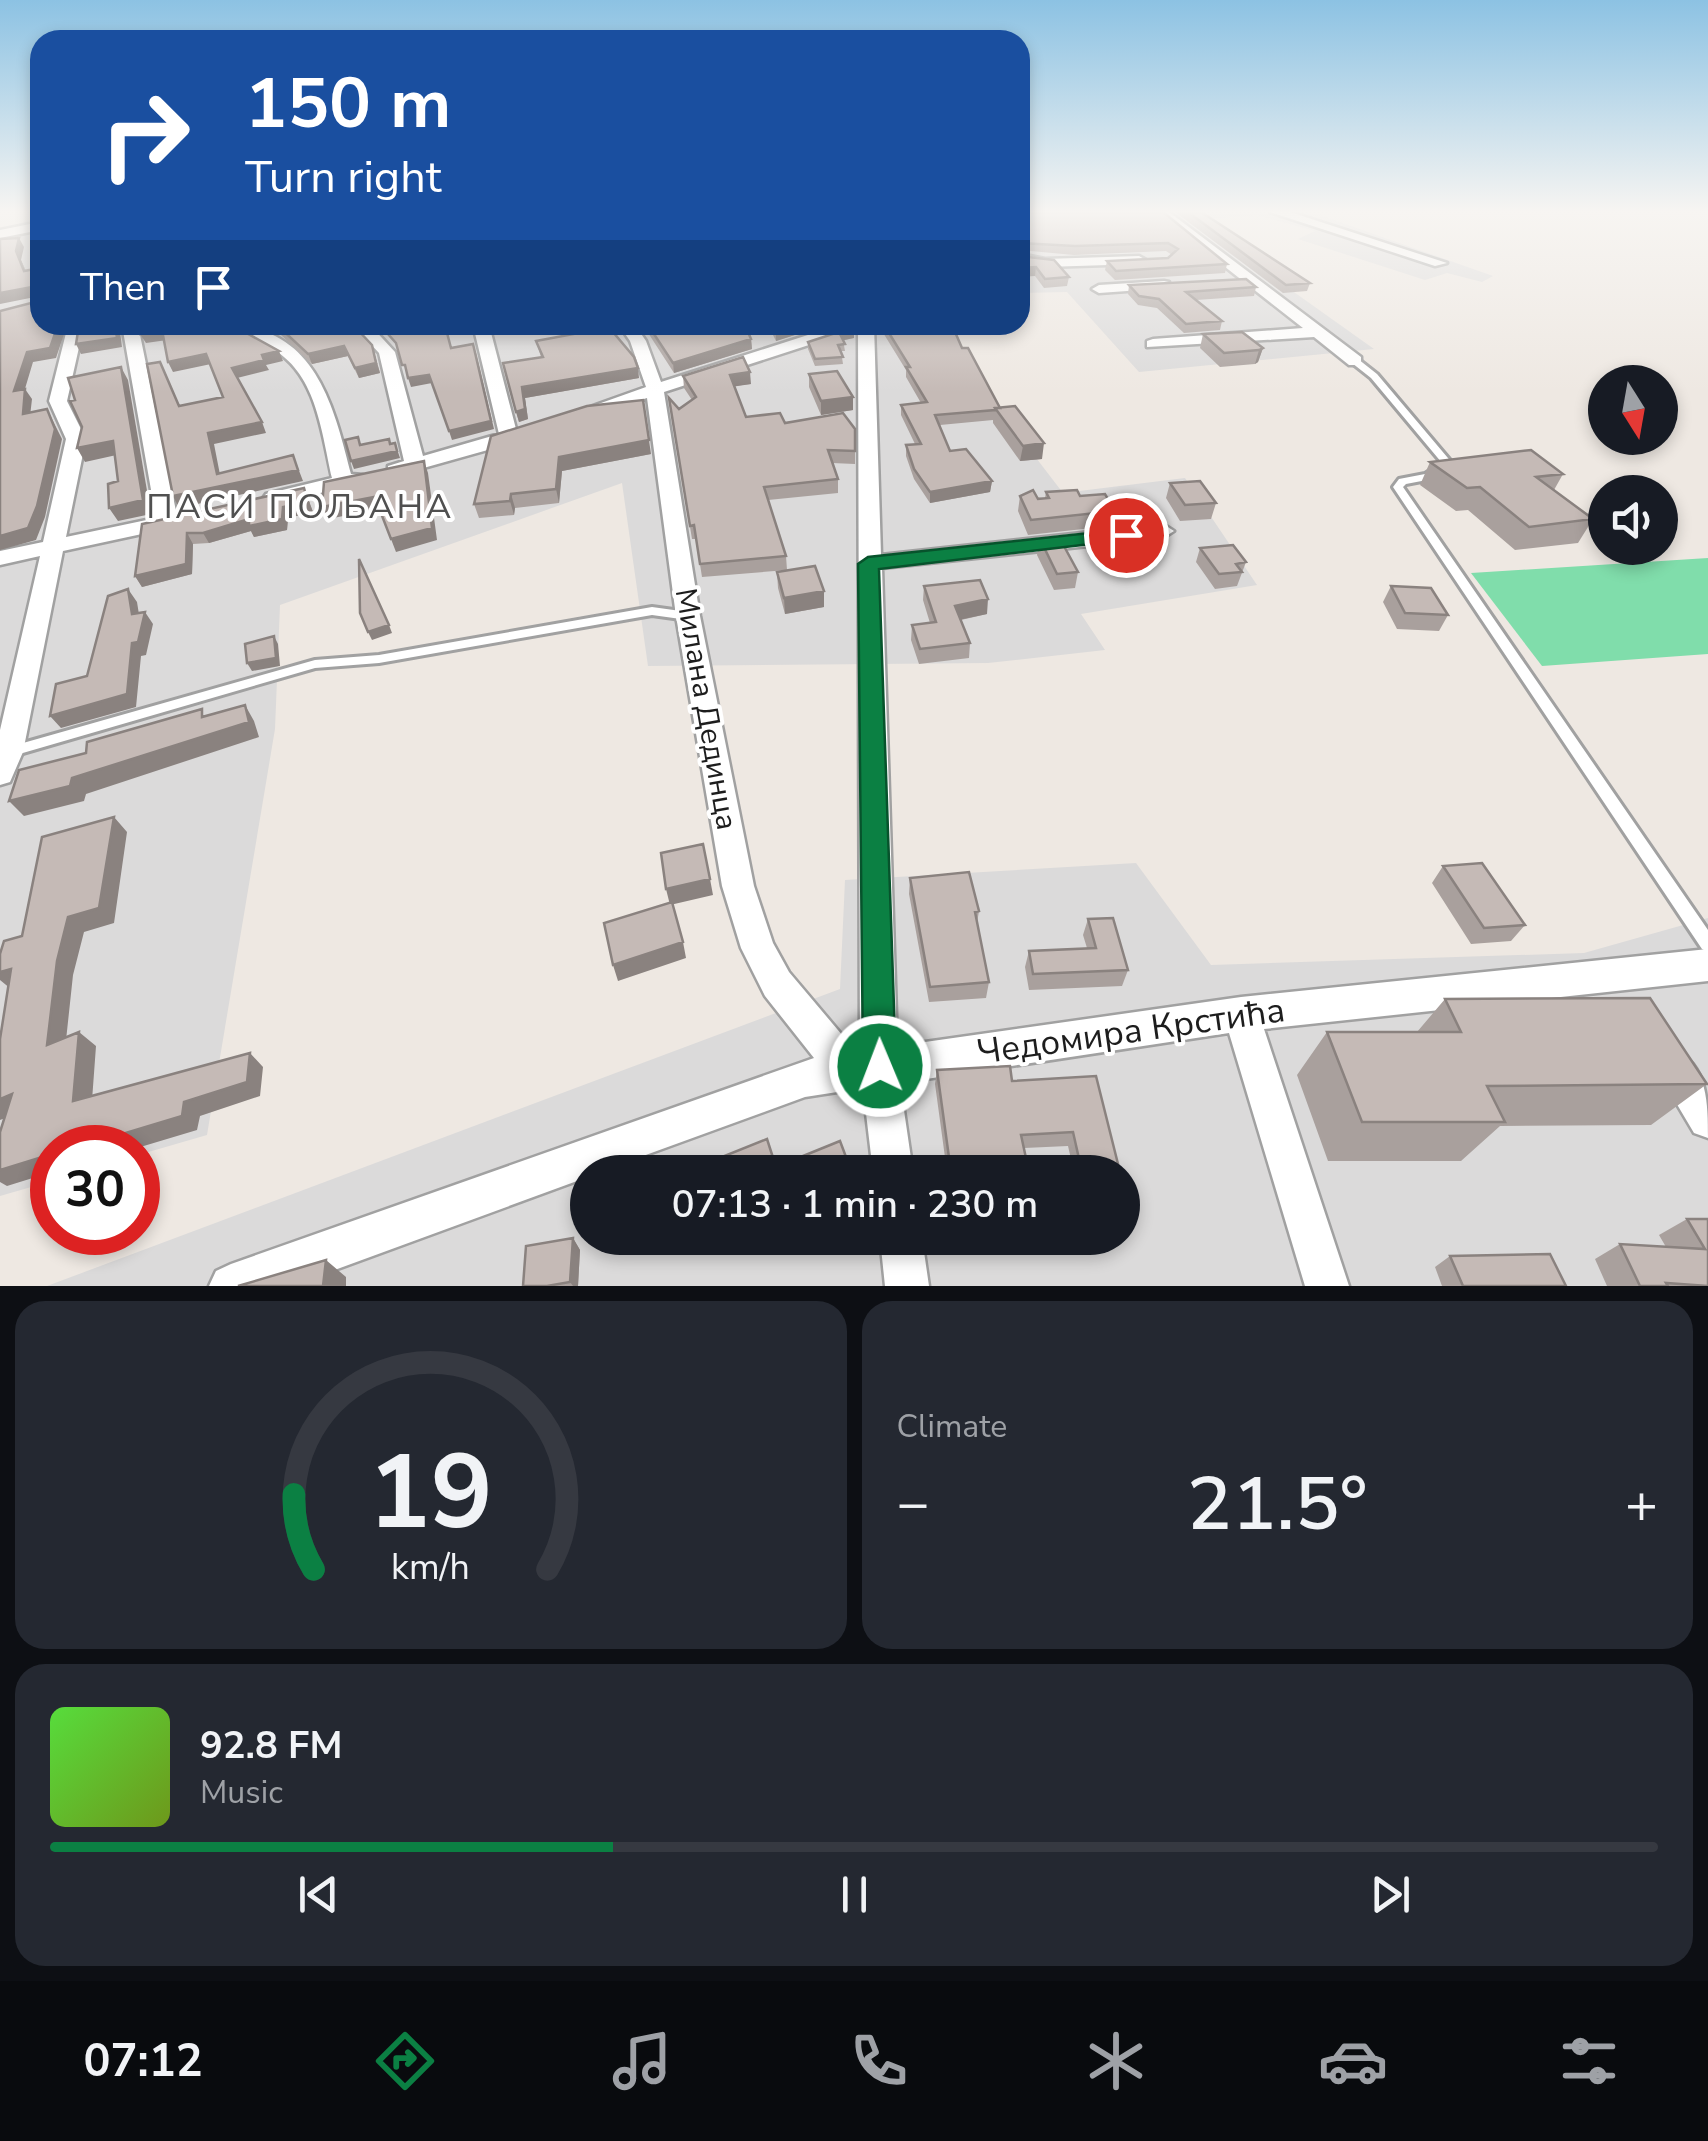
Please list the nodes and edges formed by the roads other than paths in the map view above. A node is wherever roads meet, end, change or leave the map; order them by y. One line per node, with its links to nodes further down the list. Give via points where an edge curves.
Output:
1 (1240, 272): 2 (street)
2 (1249, 279): 3 (street); 6 (street)
3 (1230, 280)
4 (1174, 284): 5 (street)
5 (1099, 289)
6 (1317, 332): 15 (street); 16 (street)
7 (74, 335): 23 (street, via 58,401 76,440)
8 (132, 335): 23 (street, via 175,520)
9 (253, 335): 20 (street, via 289,352 308,375)
10 (371, 335): 19 (street, via 388,352)
11 (483, 335): 18 (street)
12 (633, 335): 17 (street, Милана Дединца)
13 (822, 335): 17 (street)
14 (866, 335): 25 (street)
15 (1152, 344)
16 (1355, 361): 28 (lane, via 1448,464 1398,488)
17 (655, 388): 18 (street); 26 (street, Милана Дединца)
18 (509, 438): 19 (street)
19 (416, 465): 20 (street)
20 (343, 482): 21 (street)
21 (255, 502)
22 (1163, 531): 25 (street)
23 (55, 546): 24 (street); 27 (street)
24 (0, 558)
25 (868, 564): 34 (street)
26 (688, 616): 27 (lane, via 652,611 379,659 315,664); 35 (street, Милана Дединца, via 738,886 758,948)
27 (5, 763)
28 (1708, 944)
29 (1708, 965): 30 (street, Чедомира Крстића)
30 (1611, 973): 31 (street); 32 (street, Чедомира Крстића)
31 (1633, 1006)
32 (1241, 1014): 34 (street, Чедомира Крстића); 41 (street)
33 (1654, 1038): 36 (street)
34 (880, 1066): 35 (street, Чедомира Крстића); 37 (street)
35 (841, 1070): 39 (street, Чедомира Крстића)
36 (1708, 1119)
37 (891, 1155)
38 (903, 1255): 40 (street)
39 (231, 1286)
40 (907, 1286)
41 (1327, 1286)

